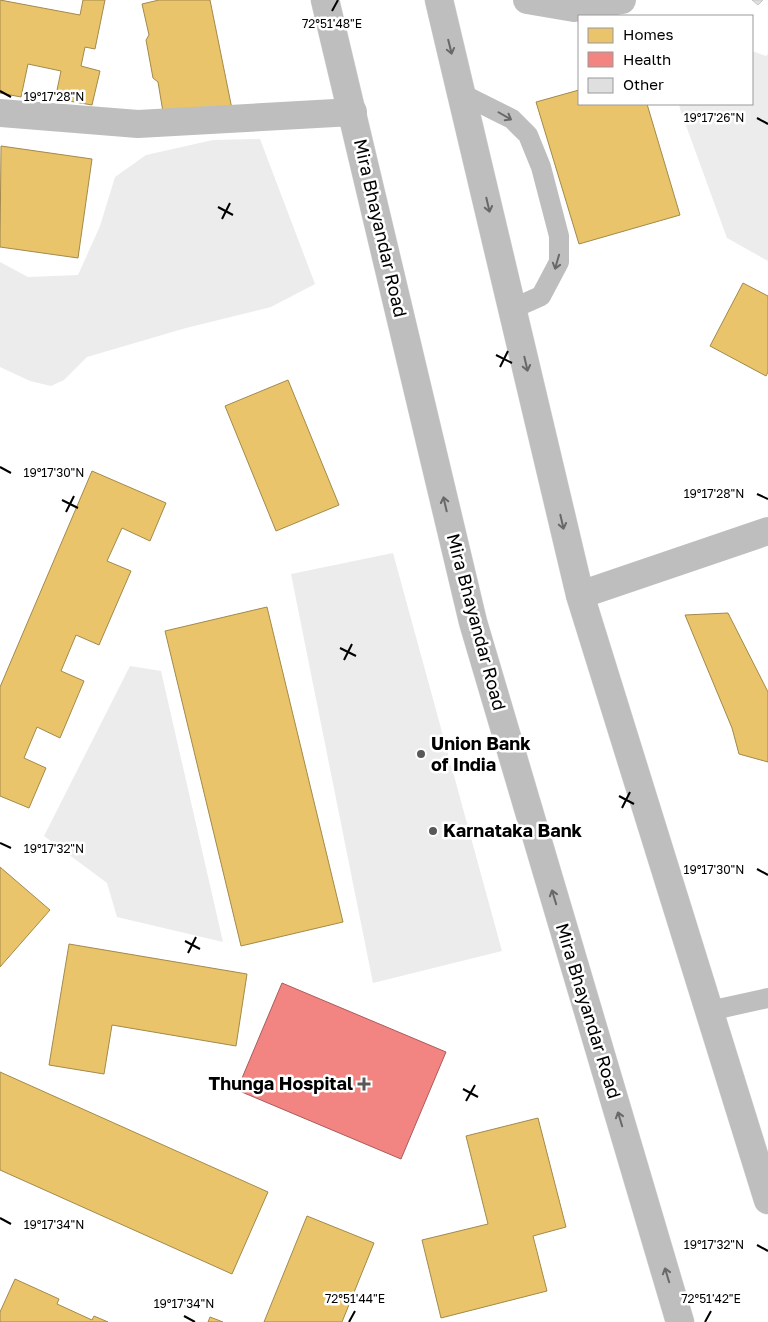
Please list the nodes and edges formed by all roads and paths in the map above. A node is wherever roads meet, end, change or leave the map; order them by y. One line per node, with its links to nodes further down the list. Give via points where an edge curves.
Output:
1 (325, 0): 6 (main road, Mira Bhayandar Road)
2 (439, 0): 5 (main road, one-way to 5)
3 (527, 0): 4 (main road, via 574,8)
4 (622, 0)
5 (462, 94): 8 (main road, one-way to 8); 8 (lane, one-way to 8, via 512,120 528,135 559,236 559,262 541,296)
6 (353, 112): 7 (main road, via 138,124); 14 (main road, Mira Bhayandar Road, one-way to 6, via 473,622)
7 (0, 114)
8 (512, 309): 10 (main road, one-way to 10)
9 (768, 531): 10 (main road)
10 (580, 595): 12 (main road)
11 (768, 998): 12 (lane)
12 (709, 1011): 13 (main road)
13 (768, 1200)
14 (680, 1322)

